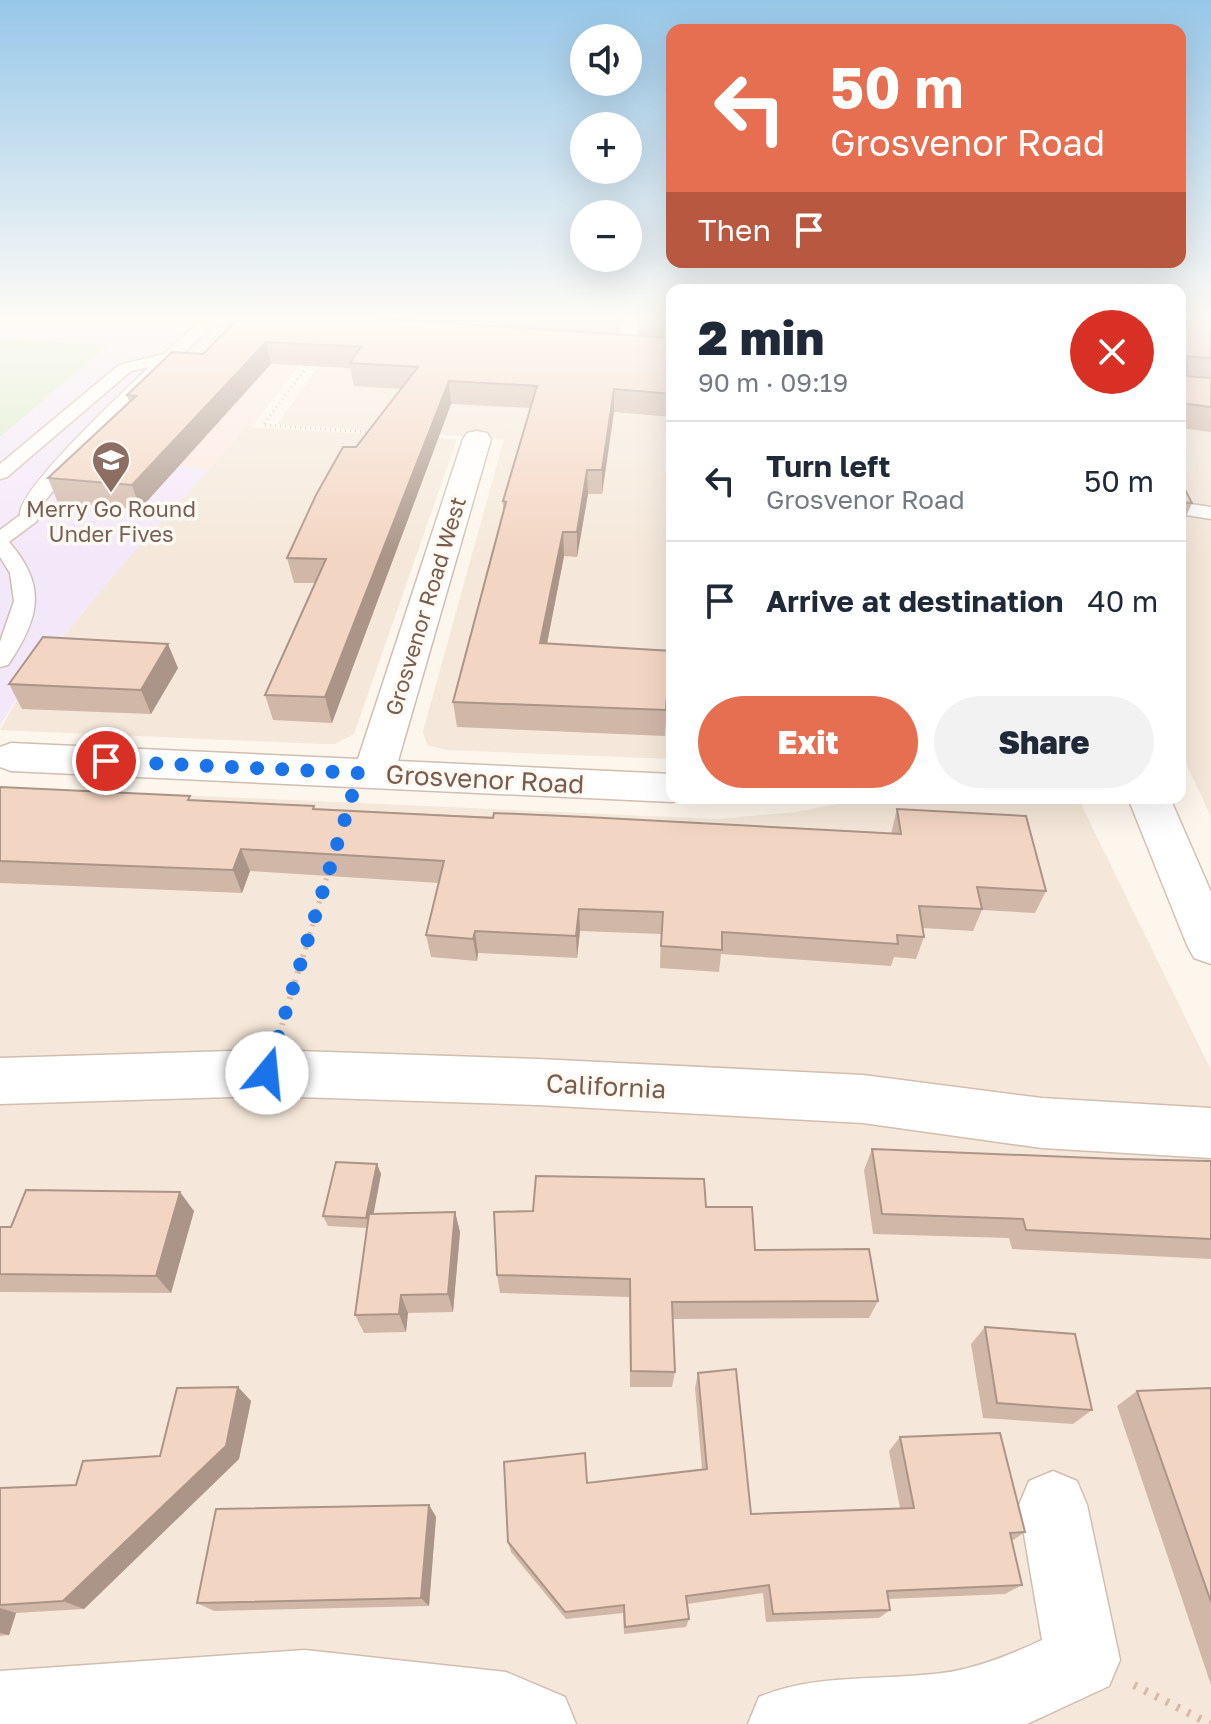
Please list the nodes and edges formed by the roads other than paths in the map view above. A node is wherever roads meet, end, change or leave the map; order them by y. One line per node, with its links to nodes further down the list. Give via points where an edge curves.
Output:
1 (92, 395): 4 (lane)
2 (130, 395): 7 (lane, via 55,471 29,508 30,517)
3 (477, 439): 10 (street, Grosvenor Road West)
4 (0, 473)
5 (1186, 509): 6 (lane)
6 (1211, 513)
7 (0, 542): 8 (lane, via 11,555 27,601 22,623)
8 (0, 660)
9 (11, 757): 10 (street, Grosvenor Road)
10 (374, 774): 11 (street, Grosvenor Road)
11 (666, 788)
12 (1152, 804): 13 (street)
13 (1211, 945)
14 (0, 1081): 15 (street, California, via 267,1073 538,1082 863,1099 1042,1123)
15 (1211, 1133)
16 (1053, 1505): 19 (street, via 1083,1660)
17 (303, 1706): 18 (street); 20 (street, via 506,1710)
18 (0, 1709)
19 (945, 1717): 21 (street)
20 (538, 1724)
21 (786, 1724)

